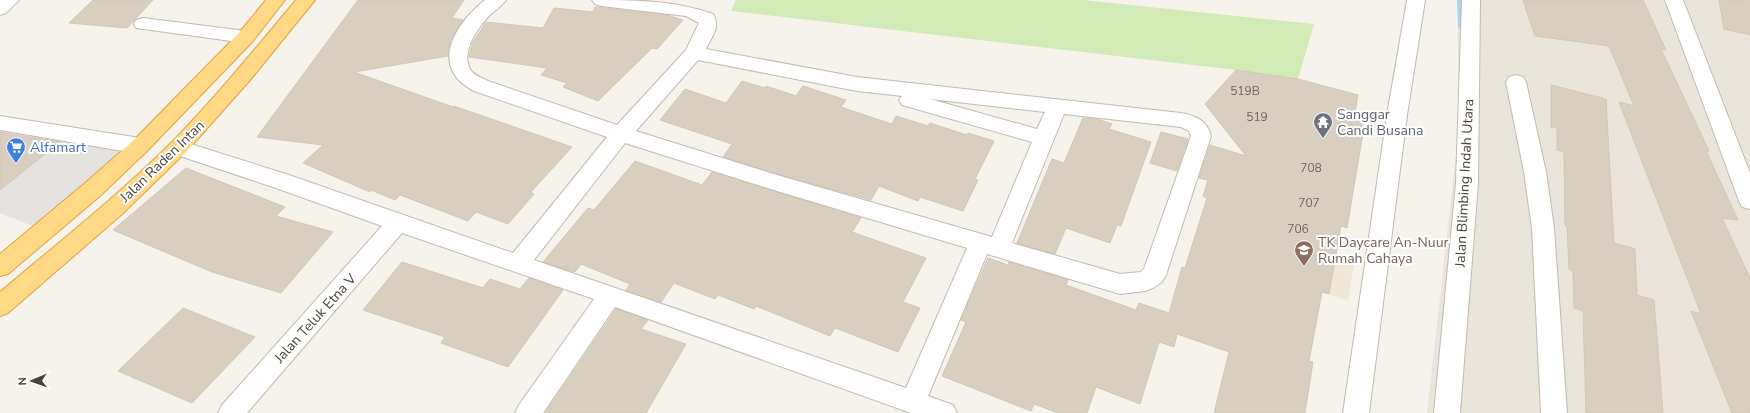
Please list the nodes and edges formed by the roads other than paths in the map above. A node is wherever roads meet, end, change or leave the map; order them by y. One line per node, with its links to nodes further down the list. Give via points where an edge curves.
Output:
1 (276, 0): 9 (highway, Jalan Raden Intan)
2 (306, 0): 18 (highway, Jalan Raden Intan, via 227,96)
3 (497, 0): 15 (street, via 471,25 460,44 458,62 466,76 481,86)
4 (601, 0): 10 (street, via 689,12 706,18 707,28)
5 (1416, 0): 30 (street, via 1397,116)
6 (1471, 0): 31 (street, Jalan Blimbing Indah Utara, via 1467,183)
7 (1674, 0): 19 (street)
8 (143, 24): 9 (street)
9 (246, 38): 17 (highway, Jalan Raden Intan)
10 (694, 53): 12 (street); 15 (street)
11 (1516, 82): 32 (street, via 1535,172 1543,228)
12 (857, 84): 13 (street); 16 (street)
13 (1056, 106): 16 (street); 21 (street, via 1181,120 1192,122 1199,127 1201,136 1154,275 1145,281 1120,284)
14 (0, 123): 17 (street)
15 (621, 134): 21 (street); 22 (street)
16 (1043, 138): 21 (street)
17 (140, 146): 23 (highway, Jalan Raden Intan)
18 (178, 148): 20 (street, via 281,181); 25 (highway, Jalan Raden Intan, via 124,199)
19 (1750, 200)
20 (398, 223): 22 (street); 27 (street, Jalan Teluk Etna V)
21 (990, 245): 26 (street)
22 (518, 263): 24 (street)
23 (0, 267)
24 (610, 295): 26 (street); 28 (street)
25 (0, 306)
26 (913, 402): 29 (street)
27 (231, 413)
28 (528, 413)
29 (944, 413)
30 (1356, 413)
31 (1447, 413)
32 (1554, 413)

